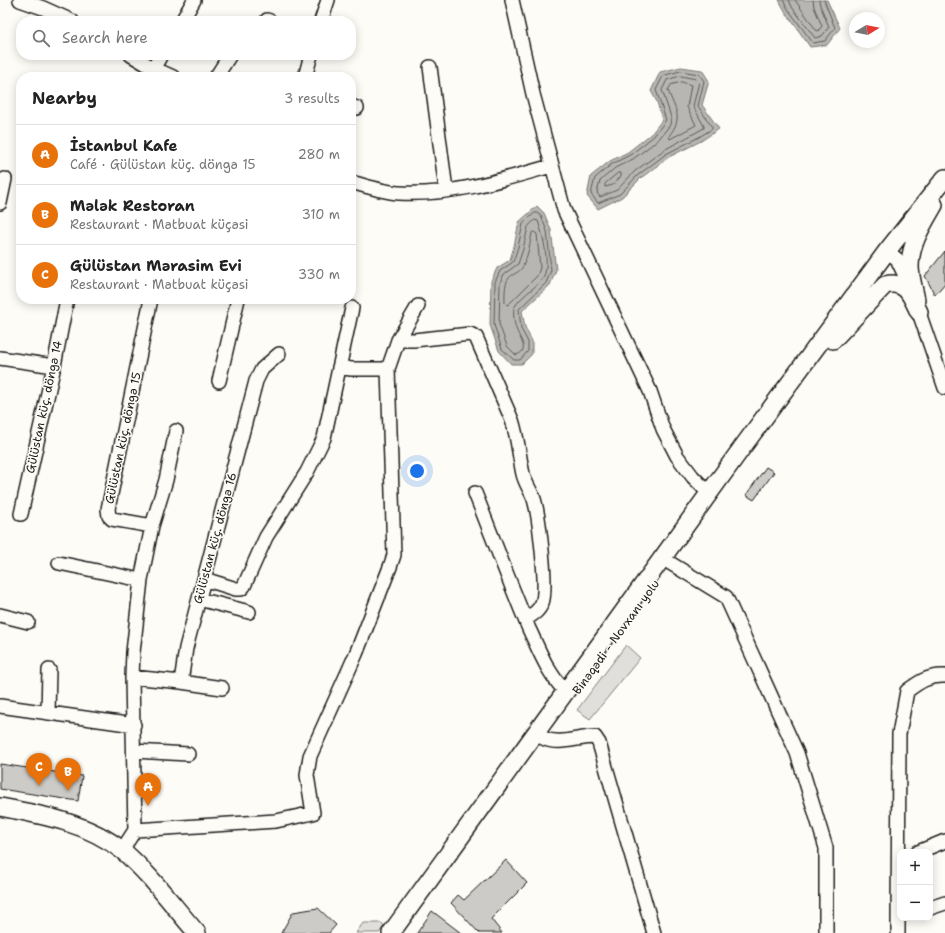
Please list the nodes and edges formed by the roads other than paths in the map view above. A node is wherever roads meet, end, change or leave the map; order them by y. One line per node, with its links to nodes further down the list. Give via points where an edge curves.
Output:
1 (20, 0): 5 (street)
2 (194, 0): 6 (street)
3 (328, 0): 7 (street)
4 (512, 0): 16 (street)
5 (61, 16)
6 (185, 16)
7 (323, 16)
8 (137, 60): 13 (street)
9 (158, 60): 13 (street)
10 (227, 60): 14 (street)
11 (310, 60): 15 (street)
12 (430, 67): 20 (street)
13 (151, 72)
14 (219, 72)
15 (306, 72)
16 (551, 166): 20 (street, via 496,182); 41 (street, via 564,210 650,391 663,429 677,456)
17 (945, 178): 23 (main road)
18 (5, 179): 22 (street)
19 (356, 183): 20 (street, via 398,193)
20 (446, 190)
21 (940, 199): 23 (main road); 29 (main road, via 918,236 911,255 911,273)
22 (0, 203)
23 (891, 254): 29 (street, via 902,268); 31 (main road); 41 (main road)
24 (66, 304): 34 (street, Gülüstan küç. döngə 14)
25 (150, 304): 43 (street, Gülüstan küç. döngə 15, via 108,509 112,519)
26 (237, 304): 37 (street)
27 (418, 306): 30 (street)
28 (352, 308): 35 (street)
29 (919, 312): 31 (main road, via 906,288 893,283 885,285); 38 (street)
30 (398, 340): 36 (street); 51 (street, via 470,334 476,337 512,420 524,476 534,499 537,514 544,584 543,602 536,613)
31 (832, 342): 45 (main road, Binəqədi - Novxanı yolu)
32 (279, 354): 46 (street, Gülüstan küç. döngə 16, via 262,369 256,381)
33 (0, 358): 34 (street)
34 (54, 366): 42 (street, Gülüstan küç. döngə 14)
35 (339, 367): 36 (street); 46 (street, via 324,438 307,472 266,537 244,586 236,589)
36 (388, 369): 67 (street, via 394,555 356,654 310,756 307,775 313,813 276,821)
37 (219, 381)
38 (945, 388)
39 (176, 430): 43 (street, via 166,480)
40 (475, 493): 51 (street)
41 (709, 493): 58 (main road)
42 (21, 514)
43 (152, 526): 47 (street)
44 (59, 563): 47 (street)
45 (670, 563): 62 (main road, Binəqədi - Novxanı yolu); 80 (street, via 726,597 797,753 826,848)
46 (204, 579): 48 (street, Gülüstan küç. döngə 16)
47 (141, 580): 55 (street)
48 (199, 599): 49 (street); 56 (street, Gülüstan küç. döngə 16, via 186,648)
49 (249, 612)
50 (0, 615): 52 (street)
51 (525, 619): 58 (street, via 547,668)
52 (28, 622)
53 (49, 670): 60 (street)
54 (945, 676): 69 (street, via 921,681 907,691 899,734)
55 (132, 677): 56 (street); 61 (street)
56 (181, 682): 57 (street)
57 (222, 688)
58 (566, 692): 77 (main road)
59 (0, 706): 60 (street)
60 (48, 713): 61 (street)
61 (134, 725): 63 (street)
62 (543, 738): 78 (main road, Binəqədi - Novxanı yolu); 79 (street, via 550,742 558,742 595,737 599,743)
63 (134, 751): 64 (street); 67 (street)
64 (188, 754)
65 (0, 807): 71 (main road, via 72,823)
66 (0, 817): 75 (main road, via 69,834 101,849 128,870)
67 (135, 830): 71 (street)
68 (945, 841): 70 (street)
69 (900, 849)
70 (925, 849)
71 (122, 850): 76 (main road)
72 (945, 903): 73 (street)
73 (933, 907)
74 (899, 921): 81 (street)
75 (182, 933)
76 (197, 933)
77 (391, 933)
78 (402, 933)
79 (654, 933)
80 (826, 933)
81 (898, 933)

